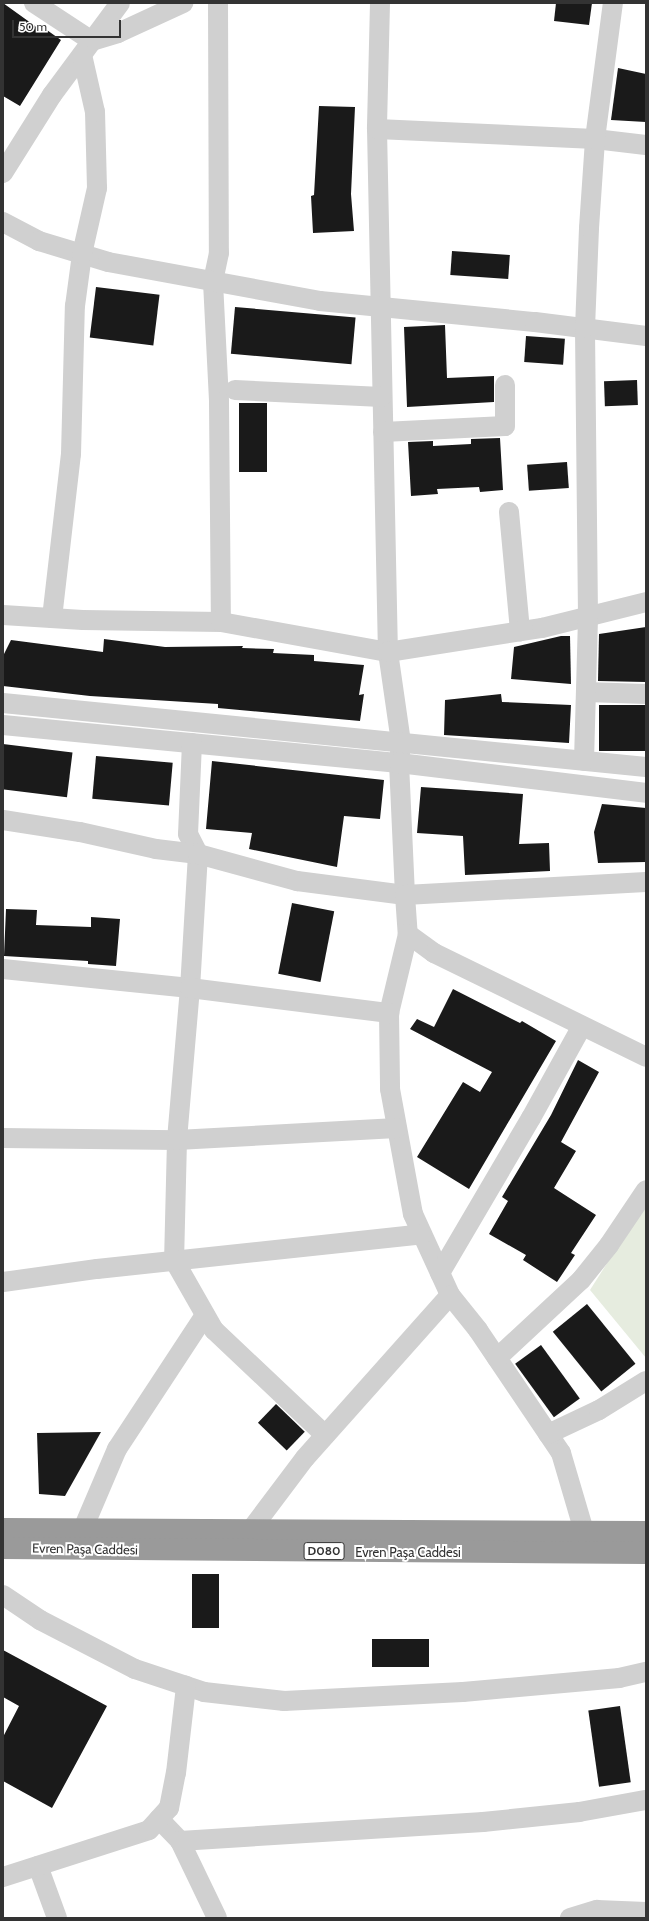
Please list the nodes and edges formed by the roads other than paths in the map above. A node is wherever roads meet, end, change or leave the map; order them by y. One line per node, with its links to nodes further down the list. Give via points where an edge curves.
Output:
1 (34, 3): 7 (street)
2 (120, 3): 7 (street)
3 (183, 3): 7 (street)
4 (218, 3): 14 (street, via 219,253)
5 (380, 3): 8 (street)
6 (613, 3): 9 (street)
7 (87, 48): 11 (street, via 52,95); 13 (street, via 95,112 96,188)
8 (377, 129): 9 (street); 15 (street)
9 (595, 139): 10 (street); 16 (street)
10 (646, 145)
11 (3, 173)
12 (3, 222): 13 (street, via 39,241)
13 (82, 254): 14 (street, via 108,262); 26 (street, via 74,306 71,454)
14 (213, 282): 15 (street, via 320,301); 27 (street, via 219,402)
15 (380, 307): 16 (street); 20 (street)
16 (585, 328): 17 (street); 25 (street)
17 (646, 336)
18 (505, 385): 21 (street, via 505,426)
19 (235, 390): 20 (street)
20 (382, 397): 21 (street)
21 (383, 432): 29 (street)
22 (509, 512): 28 (street)
23 (646, 602): 25 (street)
24 (3, 615): 26 (street)
25 (588, 616): 28 (street); 30 (street)
26 (52, 618): 27 (street)
27 (221, 622): 29 (street)
28 (520, 631): 29 (street)
29 (388, 652): 34 (street)
30 (586, 692): 31 (street); 36 (street)
31 (646, 694)
32 (3, 703): 34 (street)
33 (3, 725): 35 (street)
34 (401, 742): 36 (street); 37 (street)
35 (192, 743): 37 (street); 41 (street, via 188,834)
36 (584, 761): 38 (street)
37 (399, 763): 39 (street); 43 (street)
38 (646, 767)
39 (646, 793)
40 (3, 820): 41 (street, via 80,832 156,849)
41 (198, 854): 43 (street, via 297,881); 46 (street)
42 (646, 882): 43 (street)
43 (405, 895): 44 (street)
44 (408, 934): 47 (street); 48 (street, via 434,952)
45 (3, 969): 46 (street)
46 (190, 988): 47 (street); 52 (street)
47 (389, 1013): 50 (street, via 390,1089)
48 (582, 1026): 49 (street); 56 (street)
49 (646, 1057)
50 (397, 1128): 52 (street); 54 (street, via 413,1214)
51 (3, 1138): 52 (street)
52 (177, 1140): 55 (street)
53 (646, 1190): 60 (street, via 582,1280)
54 (422, 1234): 55 (street); 56 (street)
55 (174, 1260): 57 (street); 59 (street)
56 (440, 1273): 58 (street)
57 (3, 1282)
58 (450, 1295): 60 (street); 63 (street)
59 (205, 1315): 63 (street, via 214,1330); 65 (street, via 117,1449)
60 (497, 1358): 62 (street)
61 (646, 1381): 62 (street, via 599,1410)
62 (548, 1434): 67 (street, via 561,1453)
63 (325, 1435): 66 (street)
64 (3, 1529): 65 (highway, Evren Paşa Caddesi / D080)
65 (82, 1531): 66 (highway, Evren Paşa Caddesi / D080)
66 (250, 1531): 67 (highway, Evren Paşa Caddesi / D080)
67 (584, 1532): 68 (highway, Evren Paşa Caddesi / D080)
68 (646, 1532)
69 (3, 1548): 70 (highway, Evren Paşa Caddesi / D080)
70 (646, 1553)
71 (3, 1595): 73 (street, via 40,1620 135,1669)
72 (646, 1672): 73 (street, via 619,1678 463,1692 284,1701 204,1692)
73 (186, 1686): 75 (street, via 176,1773 169,1808)
74 (646, 1800): 76 (street, via 579,1812 483,1822)
75 (159, 1819): 76 (street); 77 (street, via 150,1830)
76 (180, 1841): 81 (street)
77 (38, 1866): 78 (street); 80 (street)
78 (5, 1874)
79 (646, 1912): 82 (street, via 597,1910)
80 (57, 1918)
81 (218, 1918)
82 (570, 1918)

